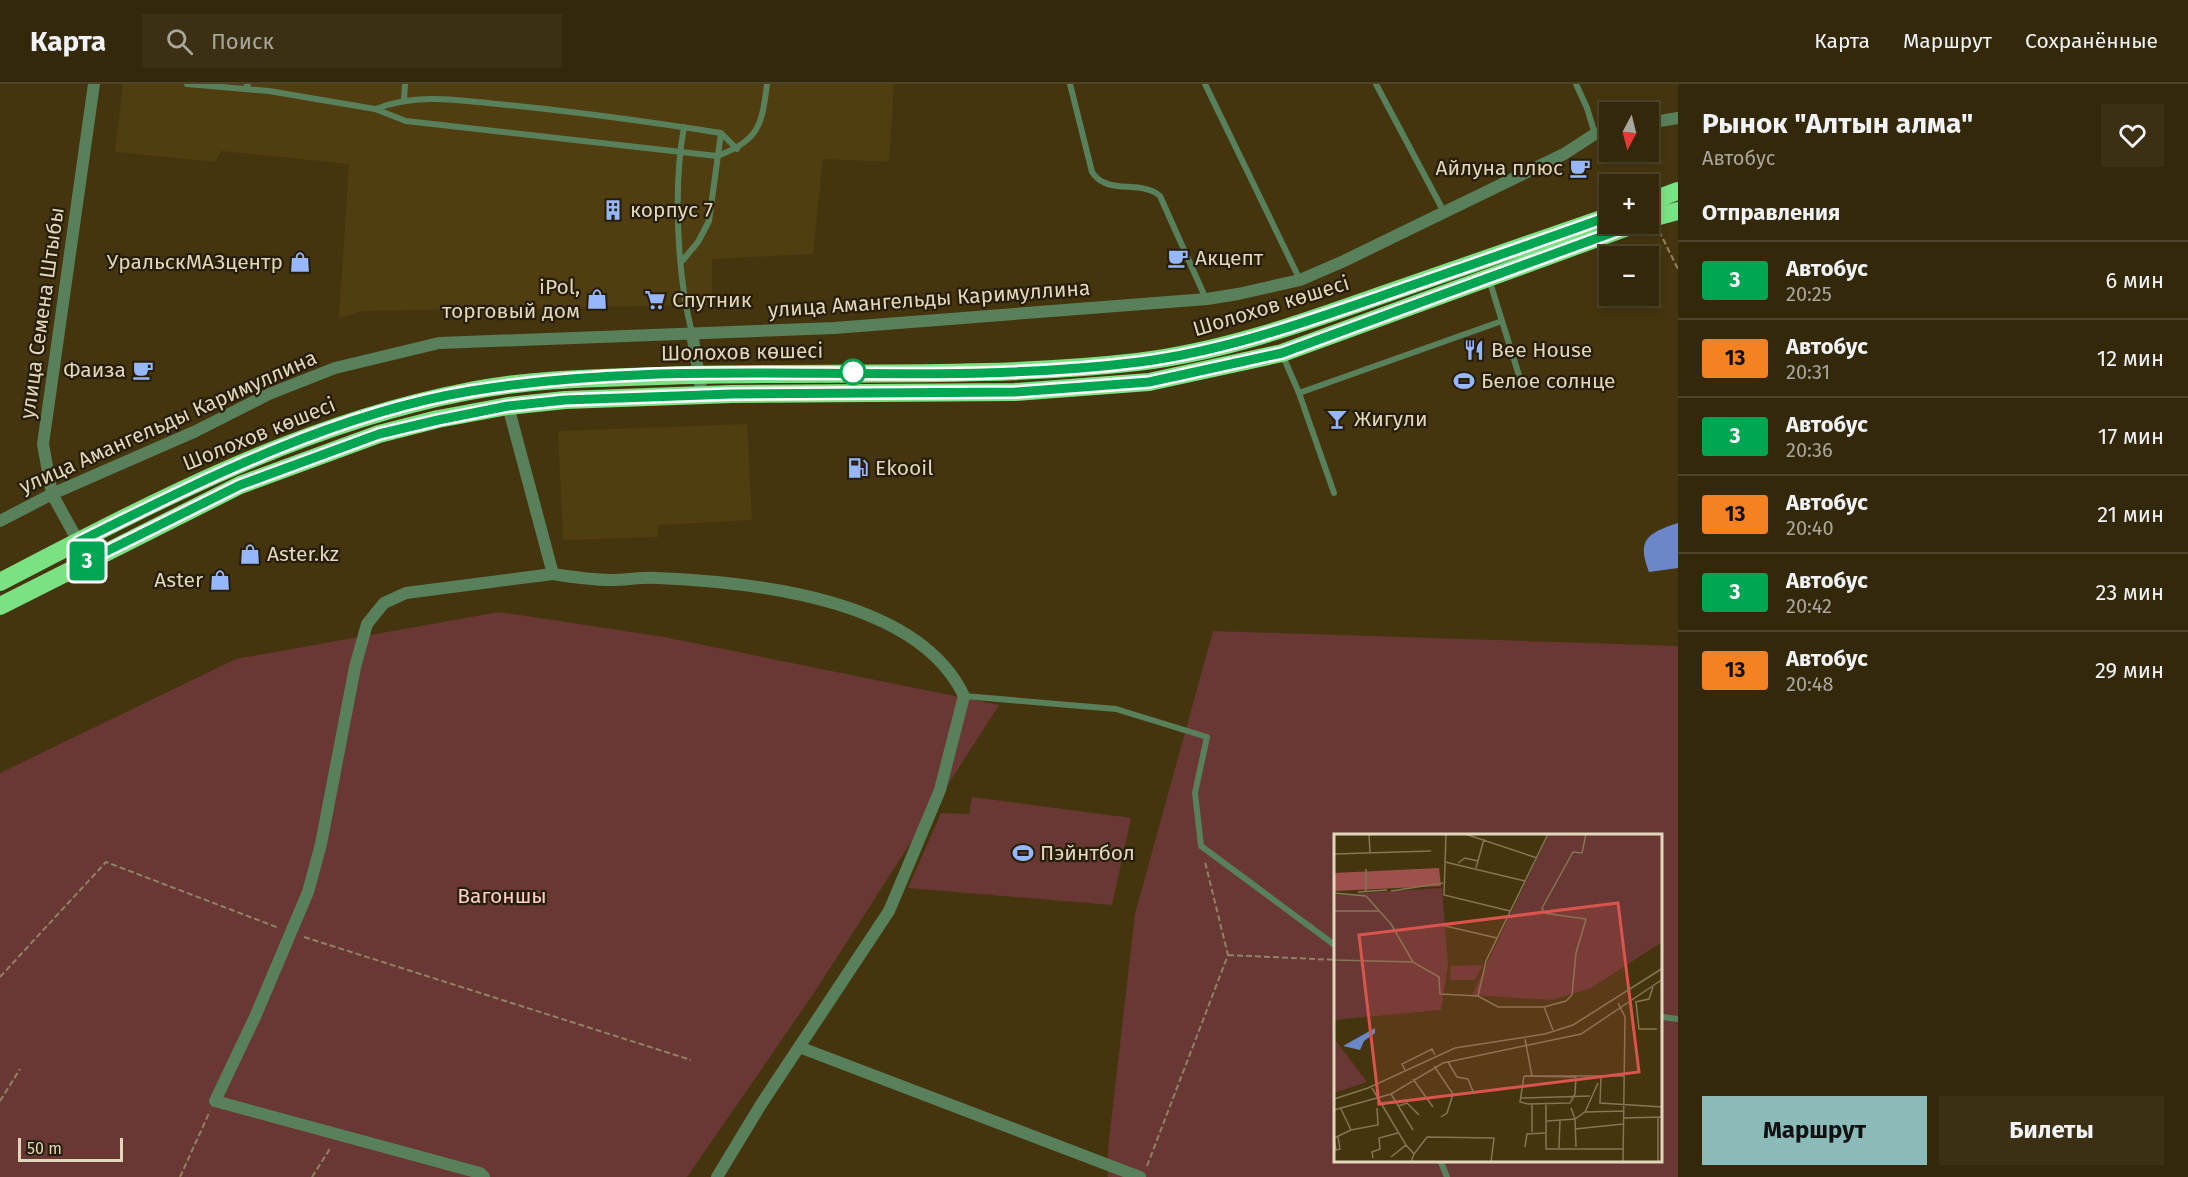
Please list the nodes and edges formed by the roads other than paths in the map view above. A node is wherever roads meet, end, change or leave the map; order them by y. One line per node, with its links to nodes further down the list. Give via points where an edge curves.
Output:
1 (94, 84): 41 (street, улица Семена Штыбы, via 43,444)
2 (188, 84): 9 (lane)
3 (405, 84): 10 (lane)
4 (767, 84): 18 (lane, via 763,119)
5 (1070, 84): 31 (lane, via 1092,172 1109,185 1147,188 1160,196)
6 (1205, 84): 30 (lane)
7 (1376, 84): 24 (lane)
8 (1576, 84): 17 (lane)
9 (246, 87): 11 (lane)
10 (404, 100): 11 (lane); 14 (lane, via 427,98 552,109)
11 (375, 109): 19 (lane, via 406,121)
12 (1678, 118): 13 (street)
13 (1659, 121)
14 (684, 127): 15 (lane); 19 (lane)
15 (721, 133): 18 (lane); 20 (lane)
16 (1599, 133): 17 (street, улица Амангельды Каримуллина)
17 (1595, 134): 24 (street, улица Амангельды Каримуллина, via 1564,154)
18 (736, 149): 20 (lane)
19 (680, 151): 20 (lane); 28 (lane, via 677,184)
20 (717, 156): 28 (lane, via 709,221)
21 (1678, 191): 22 (highway, Шолохов көшесі)
22 (1659, 206)
23 (1678, 211): 25 (highway, Шолохов көшесі)
24 (1444, 212): 30 (street, улица Амангельды Каримуллина)
25 (1659, 214)
26 (1599, 220): 35 (highway, Шолохов көшесі, via 1268,335 1203,351 1137,362 1056,368)
27 (1601, 234): 29 (highway, Шолохов көшесі)
28 (682, 261): 33 (lane, via 685,305)
29 (1489, 279): 32 (lane); 34 (highway, Шолохов көшесі)
30 (1300, 280): 31 (street, улица Амангельды Каримуллина)
31 (1207, 299): 33 (street, улица Амангельды Каримуллина, via 834,328)
32 (1502, 321): 36 (lane); 37 (lane)
33 (692, 333): 35 (street); 41 (street, улица Амангельды Каримуллина, via 439,342 335,368 269,394 196,431)
34 (1282, 353): 37 (lane); 38 (highway, Шолохов көшесі, via 1149,382 1083,388)
35 (698, 375): 38 (street); 43 (highway, Шолохов көшесі, via 557,380 469,391 408,404 242,463)
36 (1522, 385)
37 (1299, 393): 40 (lane)
38 (702, 395): 39 (highway, Шолохов көшесі)
39 (508, 406): 44 (highway, Шолохов көшесі, via 379,434 314,456 240,485); 45 (street)
40 (1334, 493)
41 (52, 494): 42 (street, улица Амангельды Каримуллина); 43 (street, улица Семена Штыбы)
42 (0, 521)
43 (78, 542): 44 (highway); 46 (highway, Шолохов көшесі)
44 (87, 561): 47 (highway, Шолохов көшесі)
45 (553, 574): 48 (street, via 611,580 741,583 843,606 892,624 933,652); 55 (street, via 406,592 384,603 367,624 308,892 215,1101)
46 (0, 582)
47 (0, 606)
48 (964, 696): 49 (lane, via 1116,709 1207,737 1195,793 1201,846); 52 (street, via 940,790 889,911)
49 (1334, 945)
50 (1663, 1017): 51 (lane)
51 (1678, 1019)
52 (799, 1047): 54 (street); 56 (street)
53 (1440, 1162): 57 (lane)
54 (1144, 1172)
55 (484, 1177)
56 (717, 1177)
57 (1447, 1177)

